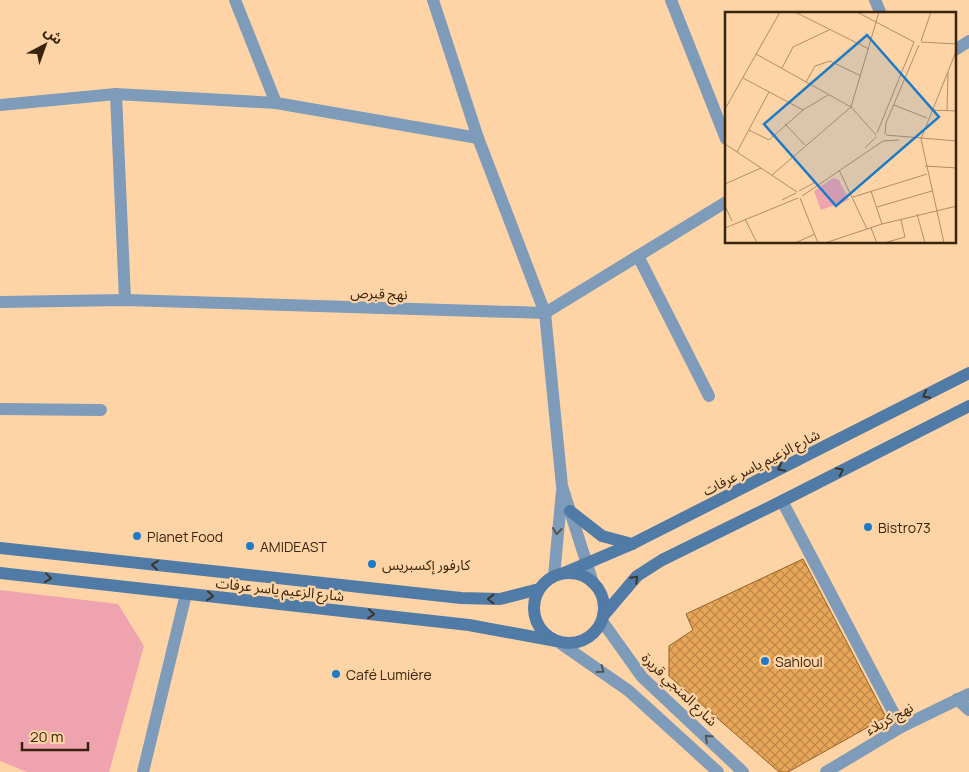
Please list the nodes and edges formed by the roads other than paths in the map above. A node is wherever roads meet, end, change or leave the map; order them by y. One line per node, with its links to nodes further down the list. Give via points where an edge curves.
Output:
1 (235, 0): 9 (street)
2 (433, 0): 12 (street)
3 (671, 0): 11 (street)
4 (875, 0): 5 (street)
5 (880, 12)
6 (969, 41): 7 (street)
7 (956, 49)
8 (116, 94): 9 (street); 10 (street); 15 (street)
9 (276, 103): 12 (street)
10 (0, 105)
11 (725, 136)
12 (478, 138): 17 (street)
13 (725, 203): 14 (street)
14 (638, 256): 17 (street); 19 (street)
15 (125, 300): 16 (street, نهج قبرص); 17 (street, نهج قبرص)
16 (0, 302)
17 (545, 313): 23 (street)
18 (969, 373): 26 (main road, شارع الزعيم ياسر عرفات, one-way to 26)
19 (709, 396)
20 (969, 406): 24 (main road, one-way to 20)
21 (0, 409): 22 (street)
22 (101, 410)
23 (562, 486): 25 (street); 30 (street, one-way to 30)
24 (782, 501): 34 (main road, one-way to 24, via 637,576 662,560); 39 (street)
25 (570, 511): 26 (main road, via 602,536); 28 (street)
26 (632, 544): 28 (main road, شارع الزعيم ياسر عرفات)
27 (0, 548): 32 (main road, شارع الزعيم ياسر عرفات, one-way to 27, via 500,599 461,598)
28 (587, 564): 30 (main road, شارع الزعيم ياسر عرفات); 31 (street)
29 (0, 573): 33 (main road, شارع الزعيم ياسر عرفات, one-way to 33)
30 (559, 574): 31 (main road, via 580,575); 32 (main road, via 545,581)
31 (593, 583): 34 (main road, via 604,604)
32 (539, 589): 35 (main road, via 533,609 535,619 547,636)
33 (186, 594): 35 (main road, شارع الزعيم ياسر عرفات, one-way to 35, via 469,625); 40 (street)
34 (602, 619): 35 (main road, via 596,630 580,642); 42 (street, شارع المنجي قريرة, one-way to 34, via 642,677)
35 (558, 642): 41 (street, one-way to 41, via 629,691)
36 (969, 694): 37 (street, نهج كربلاء)
37 (957, 699): 38 (street); 39 (street, نهج كربلاء)
38 (969, 710)
39 (901, 727): 43 (street, نهج كربلاء)
40 (143, 772)
41 (718, 772)
42 (743, 772)
43 (826, 772)

